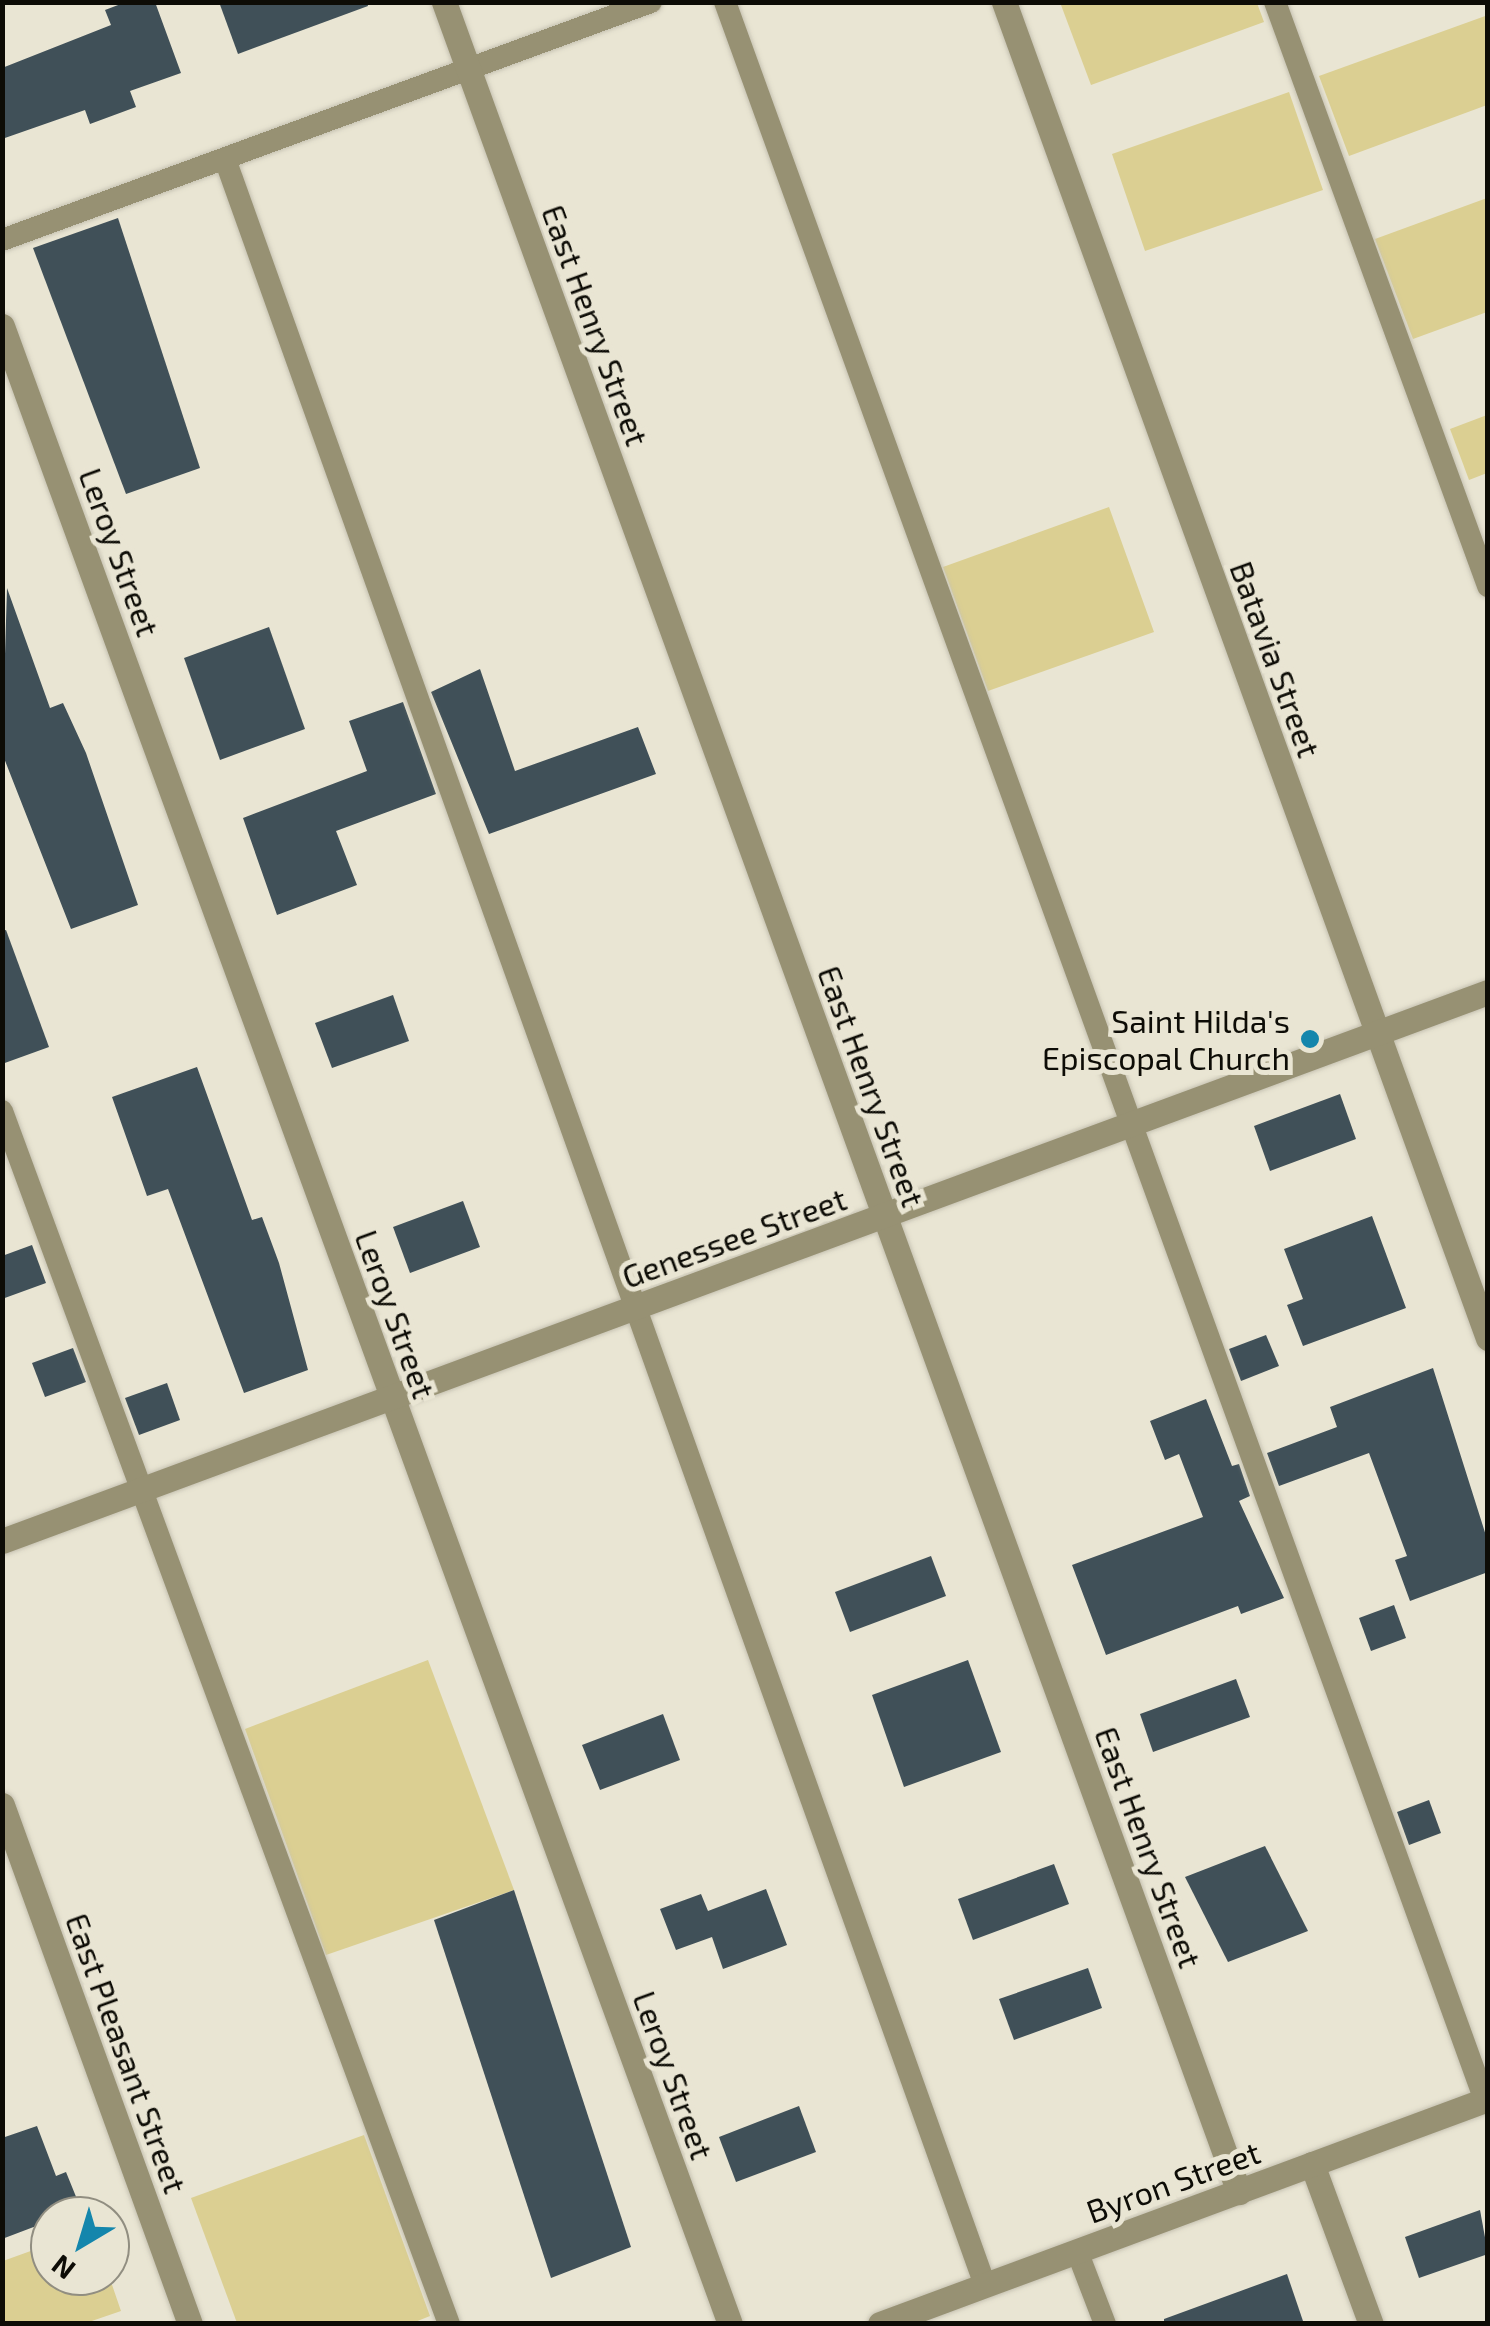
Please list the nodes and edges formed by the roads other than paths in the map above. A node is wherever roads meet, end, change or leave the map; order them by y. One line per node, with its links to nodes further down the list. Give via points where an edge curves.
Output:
1 (444, 2): 6 (street, East Henry Street)
2 (650, 2): 6 (lane)
3 (725, 2): 14 (lane)
4 (1004, 2): 12 (street, Batavia Street)
5 (1275, 2): 10 (lane)
6 (468, 70): 7 (lane); 15 (street, East Henry Street)
7 (225, 159): 8 (lane); 16 (lane)
8 (2, 240)
9 (2, 326): 18 (street, Leroy Street)
10 (1488, 586)
11 (1488, 992): 12 (street, Genessee Street)
12 (1377, 1033): 14 (street, Genessee Street); 17 (street, Batavia Street)
13 (2, 1111): 19 (lane)
14 (1126, 1126): 15 (street, Genessee Street); 22 (lane)
15 (885, 1216): 16 (street, Genessee Street); 24 (street, East Henry Street)
16 (637, 1307): 18 (street, Genessee Street); 26 (lane)
17 (1488, 1338)
18 (392, 1398): 19 (street, Genessee Street); 29 (street, Leroy Street)
19 (143, 1490): 20 (street, Genessee Street); 28 (lane)
20 (2, 1541)
21 (2, 1805): 27 (street, East Pleasant Street)
22 (1486, 2100): 23 (street, Byron Street)
23 (1312, 2164): 24 (street, Byron Street); 32 (street)
24 (1239, 2192): 25 (street, Byron Street)
25 (1078, 2251): 26 (street, Byron Street); 31 (lane)
26 (985, 2285): 30 (street, Byron Street)
27 (190, 2324)
28 (449, 2324)
29 (730, 2324)
30 (880, 2324)
31 (1105, 2324)
32 (1371, 2324)

